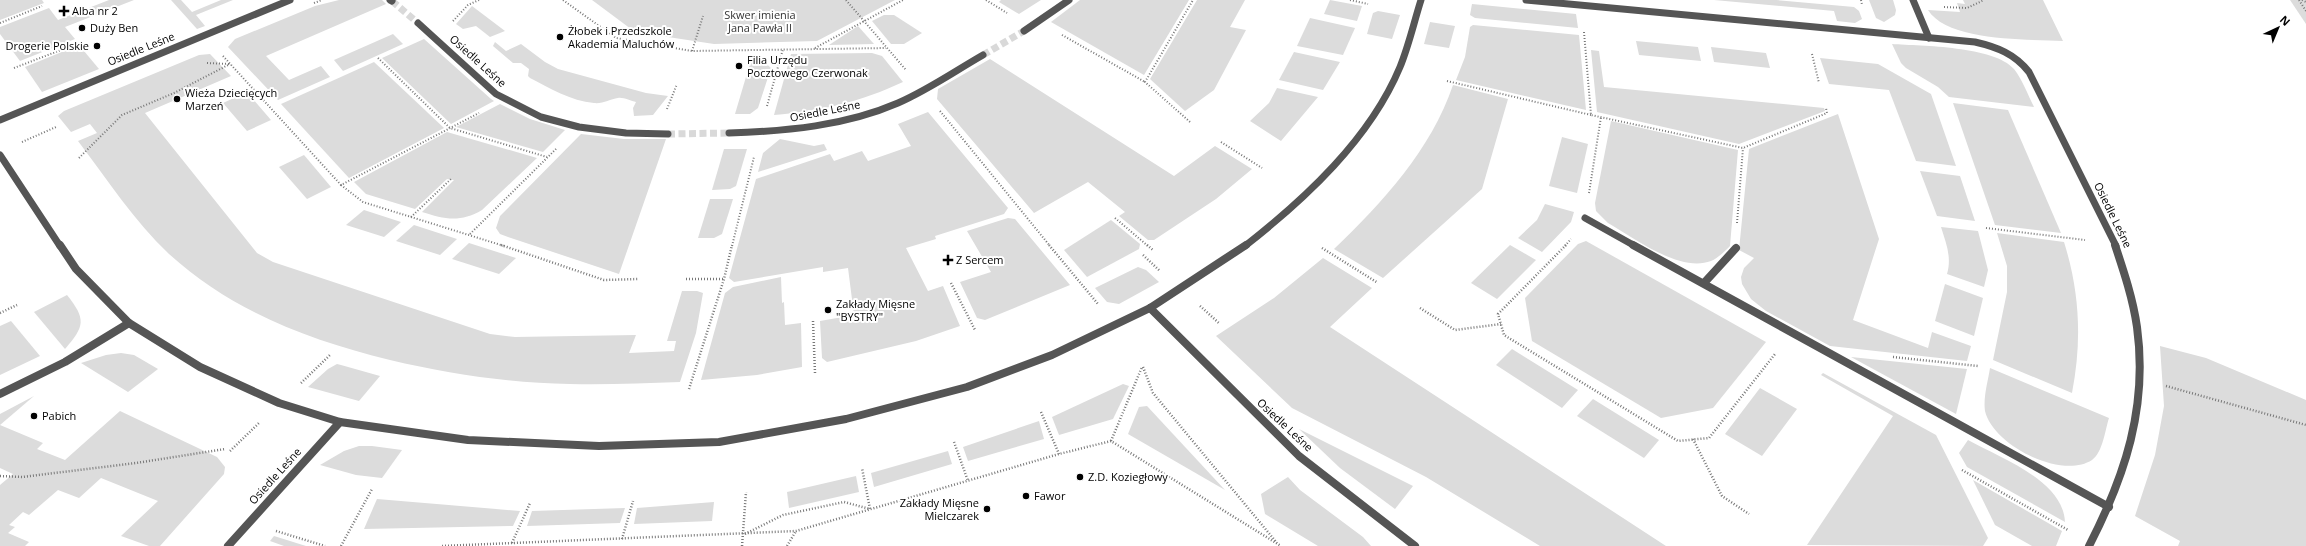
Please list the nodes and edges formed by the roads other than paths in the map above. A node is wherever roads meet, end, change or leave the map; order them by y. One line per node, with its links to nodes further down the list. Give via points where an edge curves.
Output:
1 (290, 0): 11 (street, Osiedle Leśne)
2 (1069, 0): 8 (street)
3 (1420, 0): 18 (street, via 1400,67 1376,111 1339,161 1281,217 1231,256)
4 (1526, 0): 5 (street, Osiedle Leśne)
5 (1578, 3): 9 (street, Osiedle Leśne)
6 (1914, 3): 9 (street)
7 (418, 23): 13 (street, Osiedle Leśne, via 504,99 541,117 579,127 626,134)
8 (1024, 31)
9 (1929, 38): 22 (street, Osiedle Leśne, via 1995,46 2021,61 2029,72 2115,244 2131,296 2137,328 2139,379 2130,448)
10 (983, 55): 12 (street, Osiedle Leśne, via 898,103 842,122 801,129)
11 (0, 120)
12 (729, 133)
13 (668, 134)
14 (0, 155): 19 (street, via 76,269)
15 (1585, 218): 17 (street)
16 (1736, 248): 17 (street)
17 (1704, 283): 22 (street)
18 (1150, 308): 21 (street, via 1052,355 967,386 846,419 719,442 599,446 468,440); 25 (street, Osiedle Leśne, via 1299,456)
19 (129, 323): 20 (street, via 65,362); 21 (street, via 207,370 279,403)
20 (0, 394)
21 (340, 422): 24 (street, Osiedle Leśne)
22 (2109, 507): 23 (street, Osiedle Leśne)
23 (2090, 544)
24 (228, 546)
25 (1415, 546)

